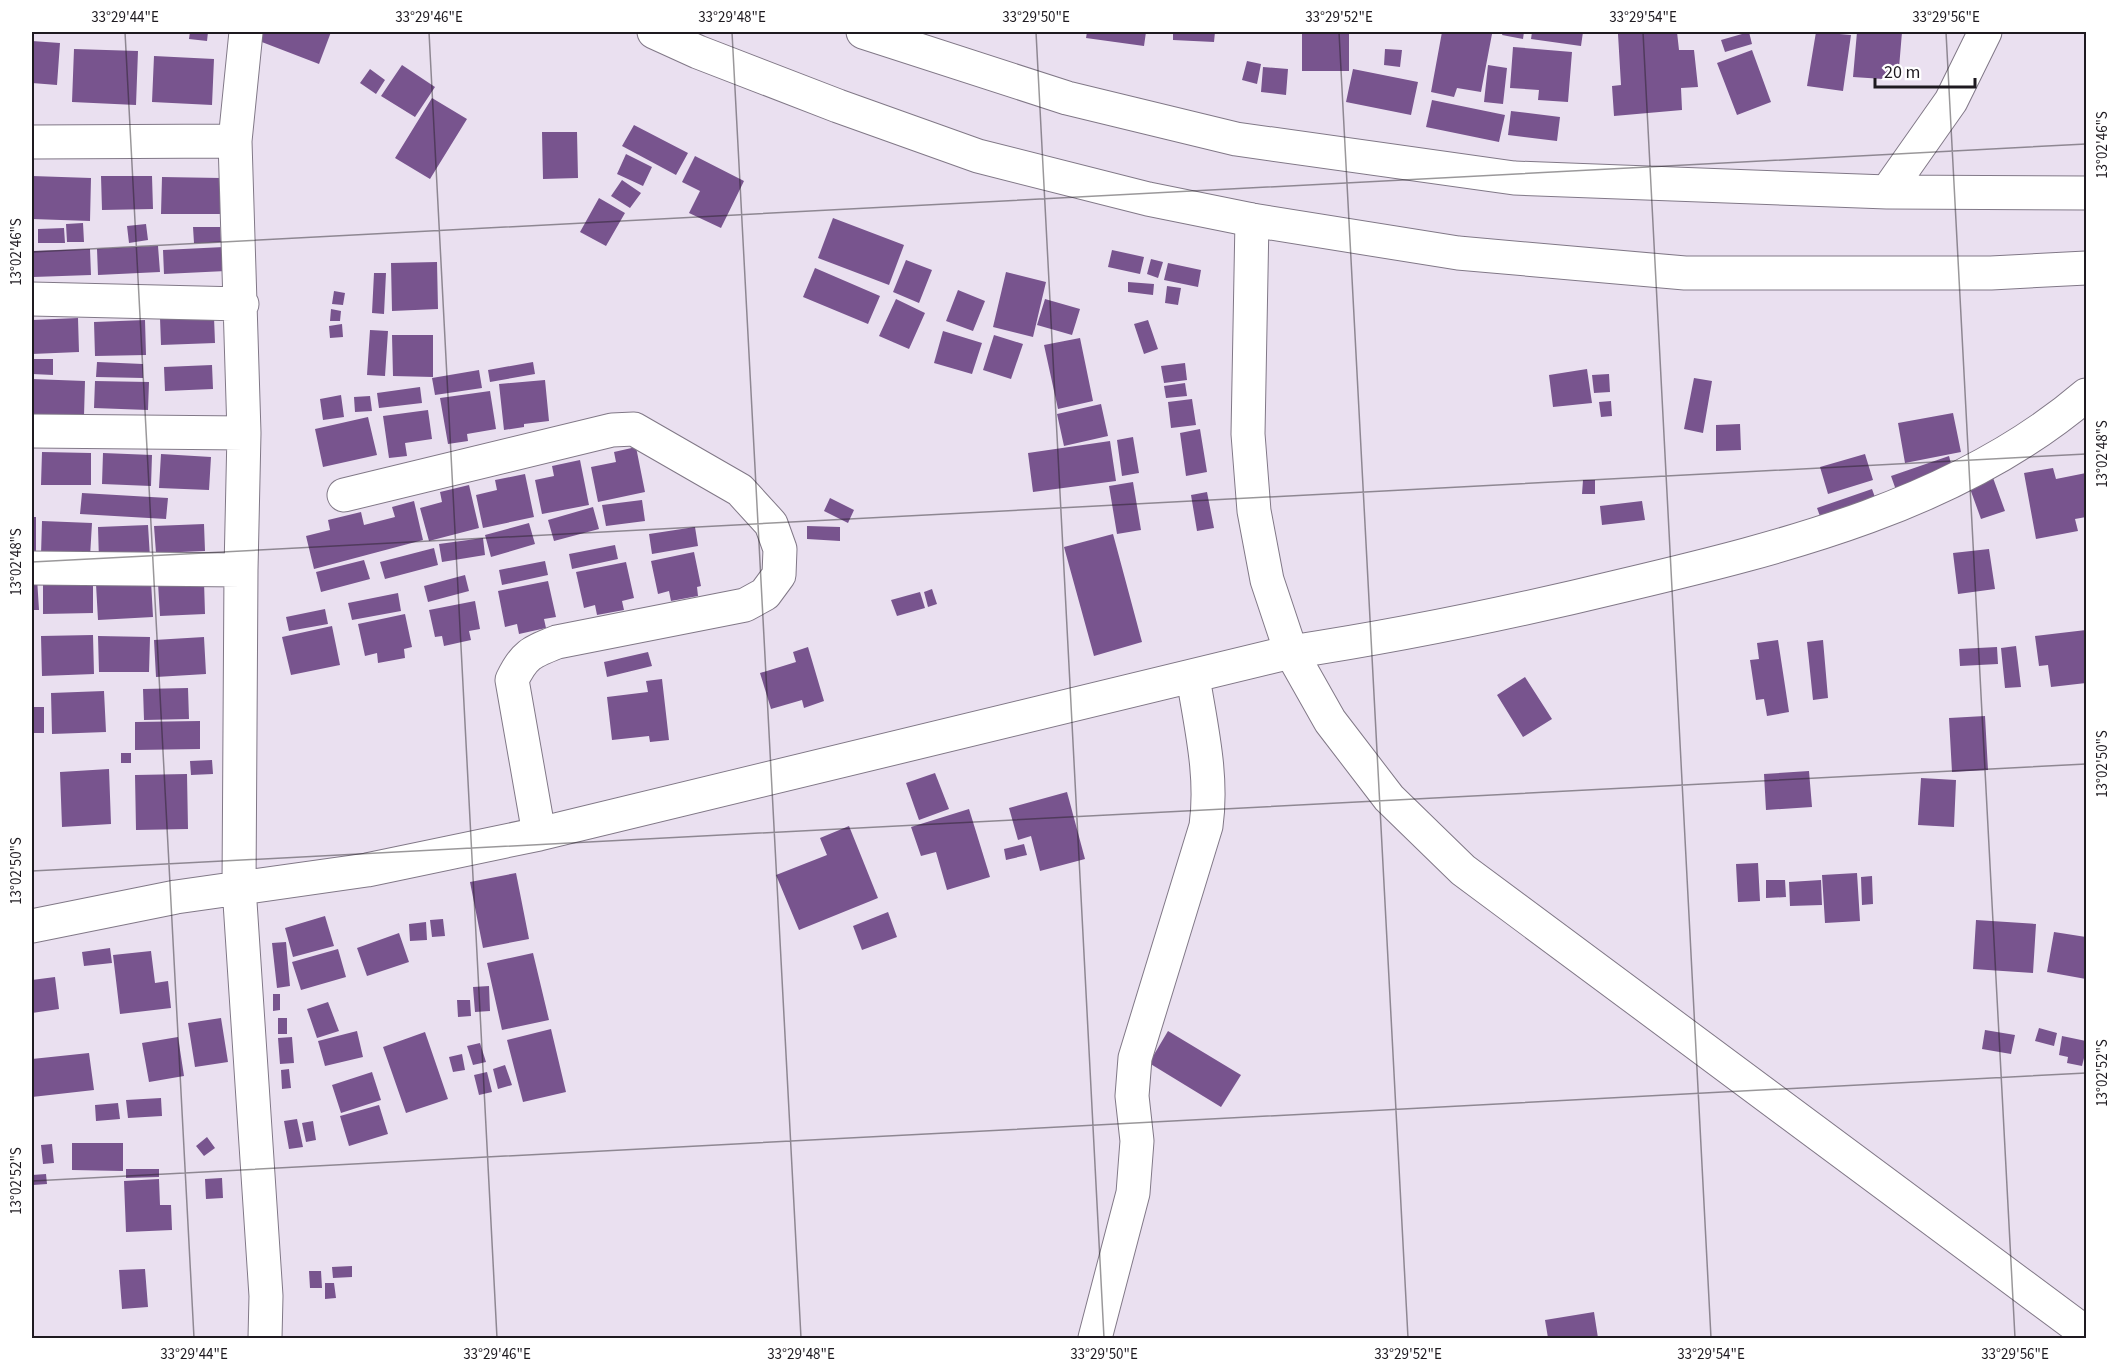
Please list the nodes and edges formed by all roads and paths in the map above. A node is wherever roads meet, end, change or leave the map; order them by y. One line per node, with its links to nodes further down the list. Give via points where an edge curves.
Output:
1 (246, 32): 5 (street)
2 (654, 32): 9 (street, via 838,106 978,156 1148,199)
3 (863, 32): 7 (street, via 1067,98 1236,139 1514,178)
4 (1985, 32): 7 (street, via 1951,101)
5 (235, 141): 6 (street); 12 (street)
6 (32, 142)
7 (1887, 192): 8 (street)
8 (2086, 193)
9 (1252, 220): 10 (street, via 1458,253 1685,273 1991,273); 19 (street, via 1248,434 1254,511 1267,580)
10 (2086, 268)
11 (32, 299): 12 (street)
12 (242, 304): 15 (street)
13 (2086, 395): 19 (street, via 2054,423 1983,467 1909,502 1843,524 1699,568 1545,604 1400,635)
14 (32, 431): 15 (street)
15 (244, 433): 18 (street)
16 (344, 495): 21 (street, via 612,429 634,429 740,490 771,524 780,549 778,575 765,594 745,605 557,642 521,660 512,681)
17 (32, 567): 18 (street)
18 (241, 570): 22 (street)
19 (1291, 652): 20 (street); 24 (street, via 1330,721 1389,798 1463,870)
20 (1192, 677): 21 (street); 26 (street, via 1210,800 1206,826 1136,1058 1132,1096 1137,1142 1133,1193)
21 (539, 834): 22 (street, via 367,870)
22 (239, 887): 23 (street); 25 (street, via 266,1296)
23 (32, 926)
24 (2086, 1333)
25 (265, 1338)
26 (1095, 1338)

